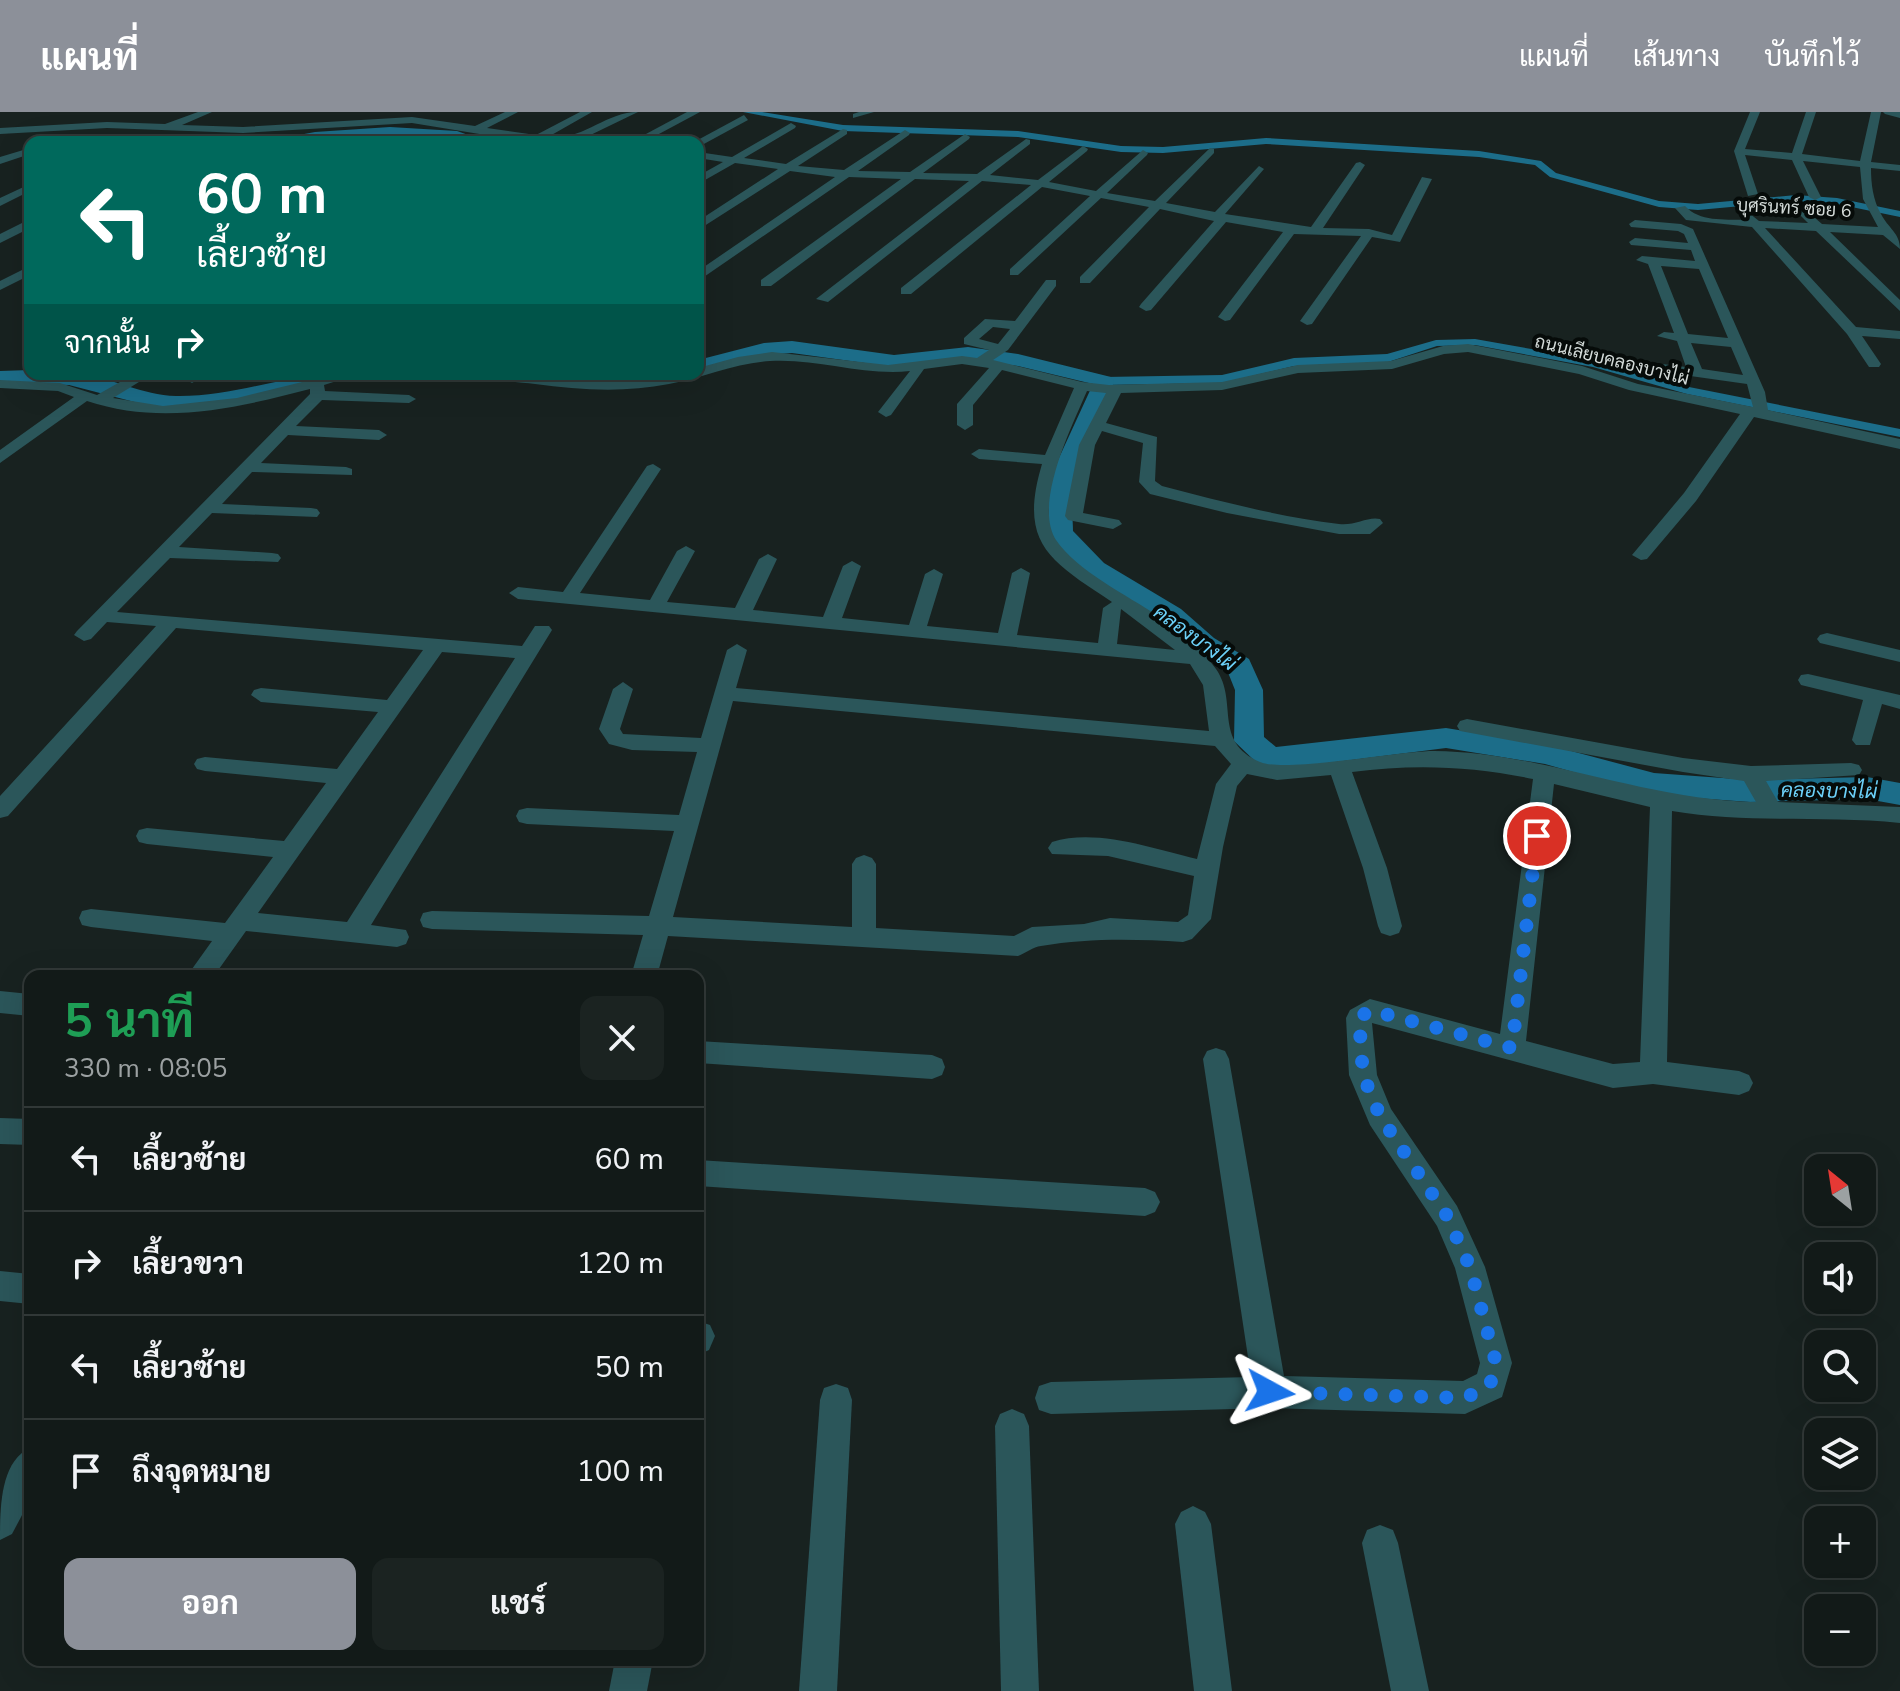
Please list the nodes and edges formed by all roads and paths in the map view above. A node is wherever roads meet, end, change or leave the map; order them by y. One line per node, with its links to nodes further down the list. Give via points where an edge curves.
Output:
1 (92, 112): 26 (street)
2 (145, 112): 23 (street)
3 (207, 112): 27 (street)
4 (359, 112): 22 (street)
5 (431, 112): 20 (street)
6 (513, 112): 25 (street)
7 (587, 112): 37 (street)
8 (633, 112): 38 (street)
9 (695, 112): 39 (street)
10 (869, 112): 16 (street)
11 (1755, 112): 46 (street)
12 (1811, 112): 50 (street)
13 (1876, 112): 53 (street)
14 (1888, 112): 15 (street)
15 (1900, 115)
16 (856, 116)
17 (15, 117): 21 (street)
18 (272, 118): 28 (street)
19 (744, 118): 41 (street)
20 (412, 120): 22 (street); 25 (street)
21 (0, 121)
22 (334, 123): 28 (street)
23 (107, 125): 26 (street); 27 (street); 33 (street)
24 (791, 126): 52 (street)
25 (479, 128): 36 (street)
26 (40, 129): 29 (street); 42 (street)
27 (159, 129): 30 (street); 34 (street)
28 (243, 130): 30 (street)
29 (0, 131)
30 (204, 131): 35 (street)
31 (843, 132): 56 (street)
32 (905, 133): 58 (street)
33 (75, 136)
34 (140, 136)
35 (197, 136)
36 (516, 136)
37 (542, 136)
38 (581, 136)
39 (648, 136)
40 (965, 137): 59 (street)
41 (704, 140)
42 (0, 142)
43 (1026, 142): 60 (street)
44 (1083, 149): 63 (street)
45 (1210, 151): 70 (street)
46 (1739, 151): 50 (street); 66 (street)
47 (24, 153): 51 (street)
48 (1143, 153): 65 (street)
49 (704, 156): 52 (street)
50 (1796, 157): 53 (street); 67 (street)
51 (0, 161)
52 (732, 161): 56 (street); 61 (street)
53 (1863, 163): 55 (street); 81 (street, via 1871,209)
54 (1360, 165): 80 (street)
55 (1900, 168)
56 (783, 169): 58 (street); 75 (street)
57 (1259, 169): 73 (street)
58 (844, 174): 59 (street); 90 (street)
59 (913, 175): 60 (street); 92 (street)
60 (981, 176): 63 (street); 96 (street)
61 (704, 177)
62 (1426, 179): 82 (street, via 1396,239)
63 (1040, 184): 65 (street); 95 (street)
64 (24, 190): 69 (street)
65 (1098, 194): 70 (street); 88 (street)
66 (1752, 194)
67 (1815, 197)
68 (1793, 202): 78 (street)
69 (0, 203)
70 (1156, 206): 73 (street); 91 (street)
71 (1739, 207): 76 (street)
72 (1681, 208): 76 (street, บุศรินทร์ ซอย 6, via 1702,221)
73 (1219, 218): 79 (street); 97 (street)
74 (1644, 221): 86 (street, via 1684,229)
75 (704, 222)
76 (1755, 224): 78 (street, บุศรินทร์ ซอย 6); 102 (street)
77 (24, 226): 83 (street)
78 (1820, 227): 81 (street, บุศรินทร์ ซอย 6); 98 (street)
79 (1291, 230): 80 (street); 99 (street)
80 (1315, 230): 82 (street)
81 (1884, 231): 85 (street)
82 (1369, 233): 100 (street)
83 (0, 239)
84 (1635, 242): 86 (street)
85 (1900, 245)
86 (1696, 247): 87 (street)
87 (1704, 266): 105 (street, via 1648,261); 106 (street)
88 (1014, 272)
89 (24, 273): 94 (street)
90 (704, 273)
91 (1085, 280)
92 (766, 283)
93 (1051, 283): 101 (street)
94 (0, 286)
95 (906, 291)
96 (823, 299)
97 (1146, 307)
98 (1900, 307)
99 (1225, 317)
100 (1307, 321)
101 (1018, 326): 107 (street); 107 (street, via 990,322 969,341)
102 (1852, 331): 103 (street); 108 (street)
103 (1900, 335)
104 (1664, 336): 105 (street)
105 (1684, 338): 106 (street); 112 (street)
106 (1736, 343): 117 (street)
107 (991, 356): 109 (street, ถนนเลียบคลองบางไผ่); 120 (street, ถนนเลียบคลองบางไผ่); 128 (street, via 965,404)
108 (1874, 364)
109 (916, 366): 111 (street, ถนนเลียบคลองบางไผ่, via 863,367 772,356); 127 (street)
110 (1662, 368): 112 (street)
111 (704, 372)
112 (1696, 373): 117 (street)
113 (133, 380): 123 (street)
114 (339, 380): 122 (street)
115 (546, 380): 116 (street, ถนนเลียบคลองบางไผ่, via 580,386)
116 (667, 380)
117 (1751, 380): 126 (street)
118 (0, 384): 119 (street)
119 (19, 384): 123 (street); 125 (street)
120 (1087, 386): 121 (street, ถนนเลียบคลองบางไผ่); 135 (street)
121 (1112, 389): 126 (street, ถนนเลียบคลองบางไผ่, via 1222,386 1298,369 1392,365 1453,348); 129 (street)
122 (317, 390): 123 (street, via 196,409 131,408); 124 (street); 130 (street)
123 (101, 396): 134 (street)
124 (409, 399)
125 (0, 402)
126 (1758, 408): 132 (street, ถนนเลียบคลองบางไผ่); 145 (street)
127 (886, 412)
128 (965, 425)
129 (1098, 425): 141 (street, via 1151,440 1147,482 1156,490 1339,529 1364,530); 142 (street, via 1087,445 1074,516)
130 (284, 430): 131 (street); 136 (street)
131 (379, 435)
132 (1900, 444)
133 (979, 454): 135 (street)
134 (0, 458)
135 (1052, 460): 169 (street, via 1043,488 1044,520 1045,535 1057,554)
136 (247, 467): 138 (street); 139 (street)
137 (653, 469): 152 (street)
138 (346, 472)
139 (208, 508): 140 (street); 144 (street)
140 (311, 513)
141 (1374, 523)
142 (1113, 524)
143 (686, 551): 153 (street)
144 (165, 552): 146 (street); 156 (street)
145 (1641, 555)
146 (272, 558)
147 (768, 559): 155 (street)
148 (852, 566): 158 (street)
149 (1021, 573): 163 (street)
150 (934, 574): 160 (street)
151 (518, 593): 152 (street)
152 (568, 598): 153 (street)
153 (655, 607): 155 (street)
154 (1112, 608): 166 (street)
155 (741, 615): 158 (street)
156 (102, 616): 157 (street); 161 (street)
157 (172, 621): 164 (street); 190 (street)
158 (830, 624): 160 (street)
159 (542, 630): 167 (street)
160 (916, 632): 163 (street)
161 (84, 635)
162 (1827, 639): 168 (street)
163 (1006, 641): 166 (street)
164 (437, 645): 167 (street); 176 (street)
165 (737, 650): 172 (street)
166 (1106, 651): 169 (street)
167 (527, 653): 204 (street)
168 (1900, 656)
169 (1195, 658): 178 (street, via 1210,671 1216,689)
170 (1808, 680): 174 (street)
171 (623, 689): 180 (street, via 609,729 616,739)
172 (725, 694): 178 (street); 180 (street)
173 (261, 695): 176 (street)
174 (1874, 696): 175 (street); 179 (street)
175 (1900, 702)
176 (392, 707): 187 (street)
177 (1467, 726): 186 (street)
178 (1220, 739): 181 (street)
179 (1863, 740)
180 (710, 745): 193 (street)
181 (1244, 763): 183 (street, via 1262,771); 198 (street, via 1227,784)
182 (205, 764): 187 (street)
183 (1339, 767): 185 (street, via 1449,759); 202 (street)
184 (1851, 770): 186 (street)
185 (1544, 776): 188 (street); 211 (street)
186 (1752, 776): 189 (street)
187 (343, 777): 196 (street)
188 (1661, 802): 189 (street, via 1718,810); 215 (street)
189 (1770, 809): 191 (street)
190 (0, 810)
191 (1900, 815)
192 (527, 816): 193 (street)
193 (688, 824): 201 (street)
194 (147, 836): 196 (street)
195 (1060, 848): 198 (street, via 1108,848)
196 (291, 850): 203 (street)
197 (864, 864): 206 (street)
198 (1207, 870): 206 (street, via 1199,919 1183,932 1110,928 1032,937 1018,946)
199 (91, 918): 203 (street)
200 (432, 920): 201 (street)
201 (657, 926): 206 (street); 208 (street)
202 (1390, 926)
203 (236, 927): 204 (street); 207 (street)
204 (354, 932): 205 (street)
205 (397, 937)
206 (864, 937)
207 (204, 970)
208 (646, 970)
209 (0, 1002): 210 (street)
210 (24, 1004)
211 (1512, 1048): 215 (street, via 1613,1076); 223 (street, via 1370,1010 1359,1018 1363,1075 1380,1116 1447,1216 1470,1267 1496,1363 1490,1385 1465,1398)
212 (704, 1052): 214 (street)
213 (1216, 1059): 223 (street)
214 (932, 1067)
215 (1653, 1072): 216 (street)
216 (1739, 1083)
217 (0, 1131): 218 (street)
218 (24, 1132)
219 (704, 1173): 220 (street)
220 (1145, 1202)
221 (0, 1286): 222 (street)
222 (24, 1288)
223 (1270, 1392): 224 (street)
224 (1051, 1398)
225 (836, 1400): 233 (street)
226 (1012, 1426): 234 (street)
227 (20, 1477): 228 (street)
228 (0, 1522)
229 (1193, 1524): 235 (street)
230 (1380, 1543): 236 (street)
231 (633, 1666): 232 (street)
232 (628, 1691)
233 (818, 1691)
234 (1020, 1691)
235 (1213, 1691)
236 (1410, 1691)

